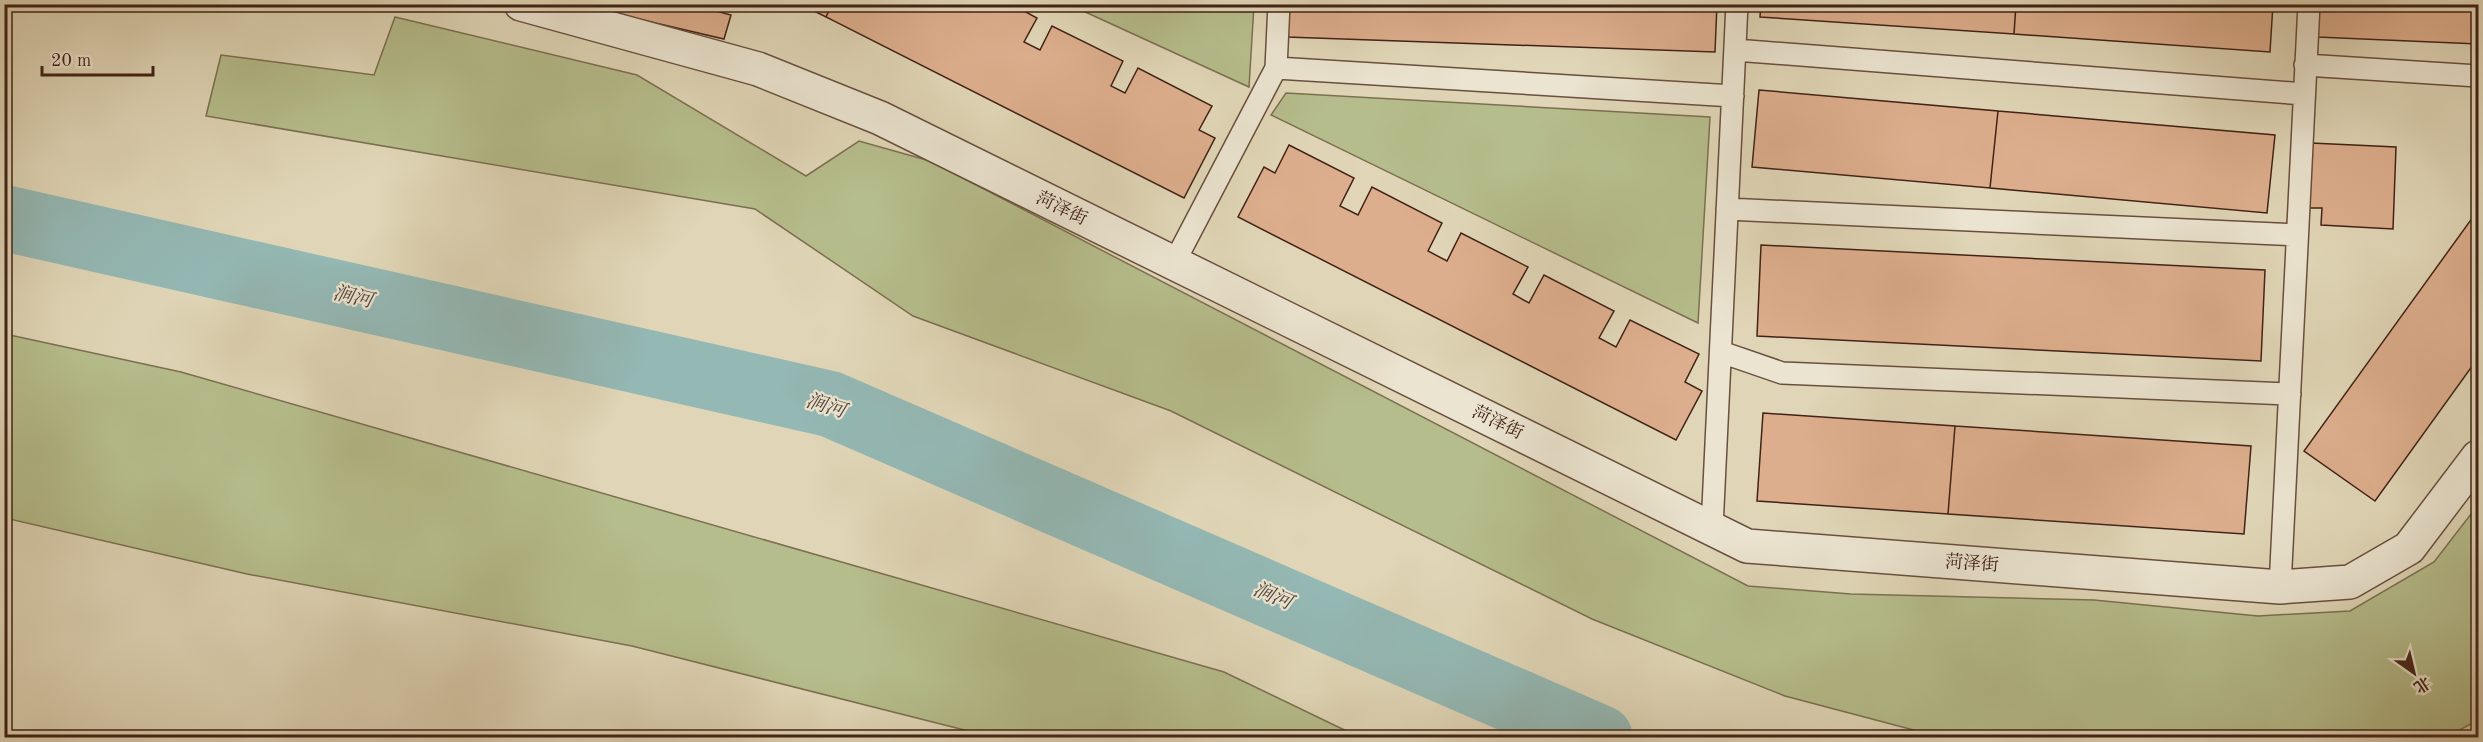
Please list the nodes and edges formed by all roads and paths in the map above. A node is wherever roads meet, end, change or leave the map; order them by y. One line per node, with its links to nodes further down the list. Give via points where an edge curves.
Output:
1 (521, 4): 13 (street, 菏泽街, via 758,69 880,118)
2 (1279, 4): 7 (lane)
3 (1737, 4): 5 (lane)
4 (2309, 4): 6 (lane)
5 (1735, 50): 9 (lane); 10 (lane)
6 (2305, 64): 8 (lane); 9 (lane)
7 (1276, 68): 10 (lane); 13 (lane)
8 (2478, 76)
9 (2304, 94): 12 (lane)
10 (1733, 96): 11 (lane)
11 (1727, 209): 12 (lane); 14 (lane)
12 (2297, 235): 15 (lane)
13 (1174, 263): 17 (street, 菏泽街)
14 (1720, 352): 15 (lane, via 1782,373); 17 (lane)
15 (2290, 394): 18 (lane)
16 (2478, 457): 18 (street, 菏泽街, via 2409,548 2350,582)
17 (1712, 528): 18 (street, 菏泽街, via 1747,546)
18 (2280, 587)

